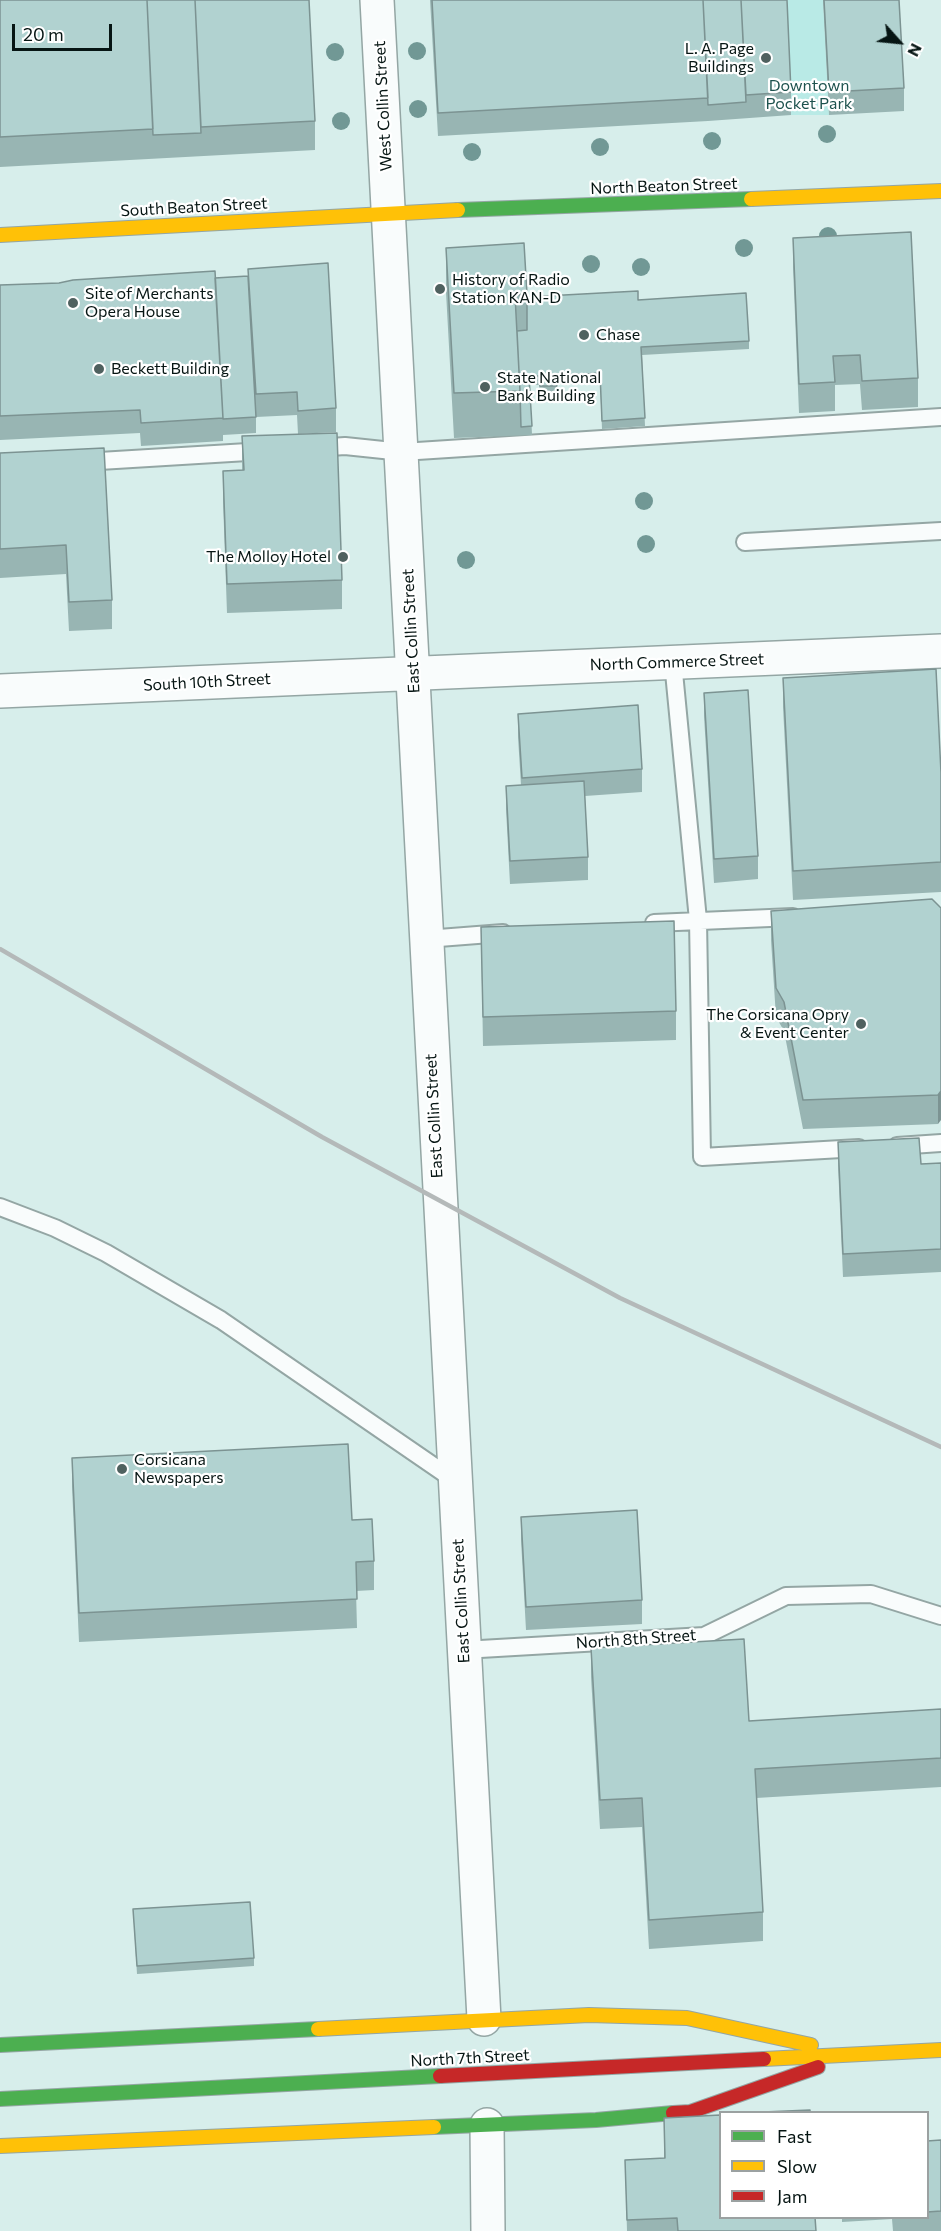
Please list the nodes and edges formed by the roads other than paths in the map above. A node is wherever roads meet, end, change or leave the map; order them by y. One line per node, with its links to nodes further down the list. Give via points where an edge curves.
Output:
1 (377, 0): 3 (street, West Collin Street)
2 (941, 192): 3 (main road, North Beaton Street)
3 (389, 213): 4 (main road, South Beaton Street); 6 (street, East Collin Street)
4 (0, 235)
5 (941, 417): 6 (lane)
6 (402, 452): 7 (lane, via 345,446); 12 (street, East Collin Street)
7 (71, 463)
8 (941, 531): 9 (lane)
9 (745, 542)
10 (941, 651): 11 (street, North Commerce Street)
11 (673, 662): 12 (street, North Commerce Street); 15 (lane)
12 (413, 673): 13 (street, South 10th Street); 18 (street, East Collin Street)
13 (0, 691)
14 (814, 916): 15 (lane)
15 (698, 920): 16 (lane); 19 (lane, via 702,1157)
16 (639, 924)
17 (520, 932): 18 (lane)
18 (426, 939): 21 (street, East Collin Street)
19 (941, 1143)
20 (0, 1207): 21 (lane, via 75,1238 221,1320)
21 (454, 1480): 23 (street, East Collin Street)
22 (941, 1616): 23 (lane, North 8th Street, via 871,1594 786,1596 704,1636)
23 (463, 1650): 24 (street, East Collin Street)
24 (484, 2019): 25 (main road); 27 (main road, via 589,2015 687,2018)
25 (0, 2044)
26 (941, 2050): 27 (main road, North 7th Street)
27 (853, 2054): 28 (main road, North 7th Street); 29 (main road, via 690,2112)
28 (0, 2099)
29 (487, 2125): 30 (main road); 31 (street)
30 (0, 2146)
31 (488, 2231)

